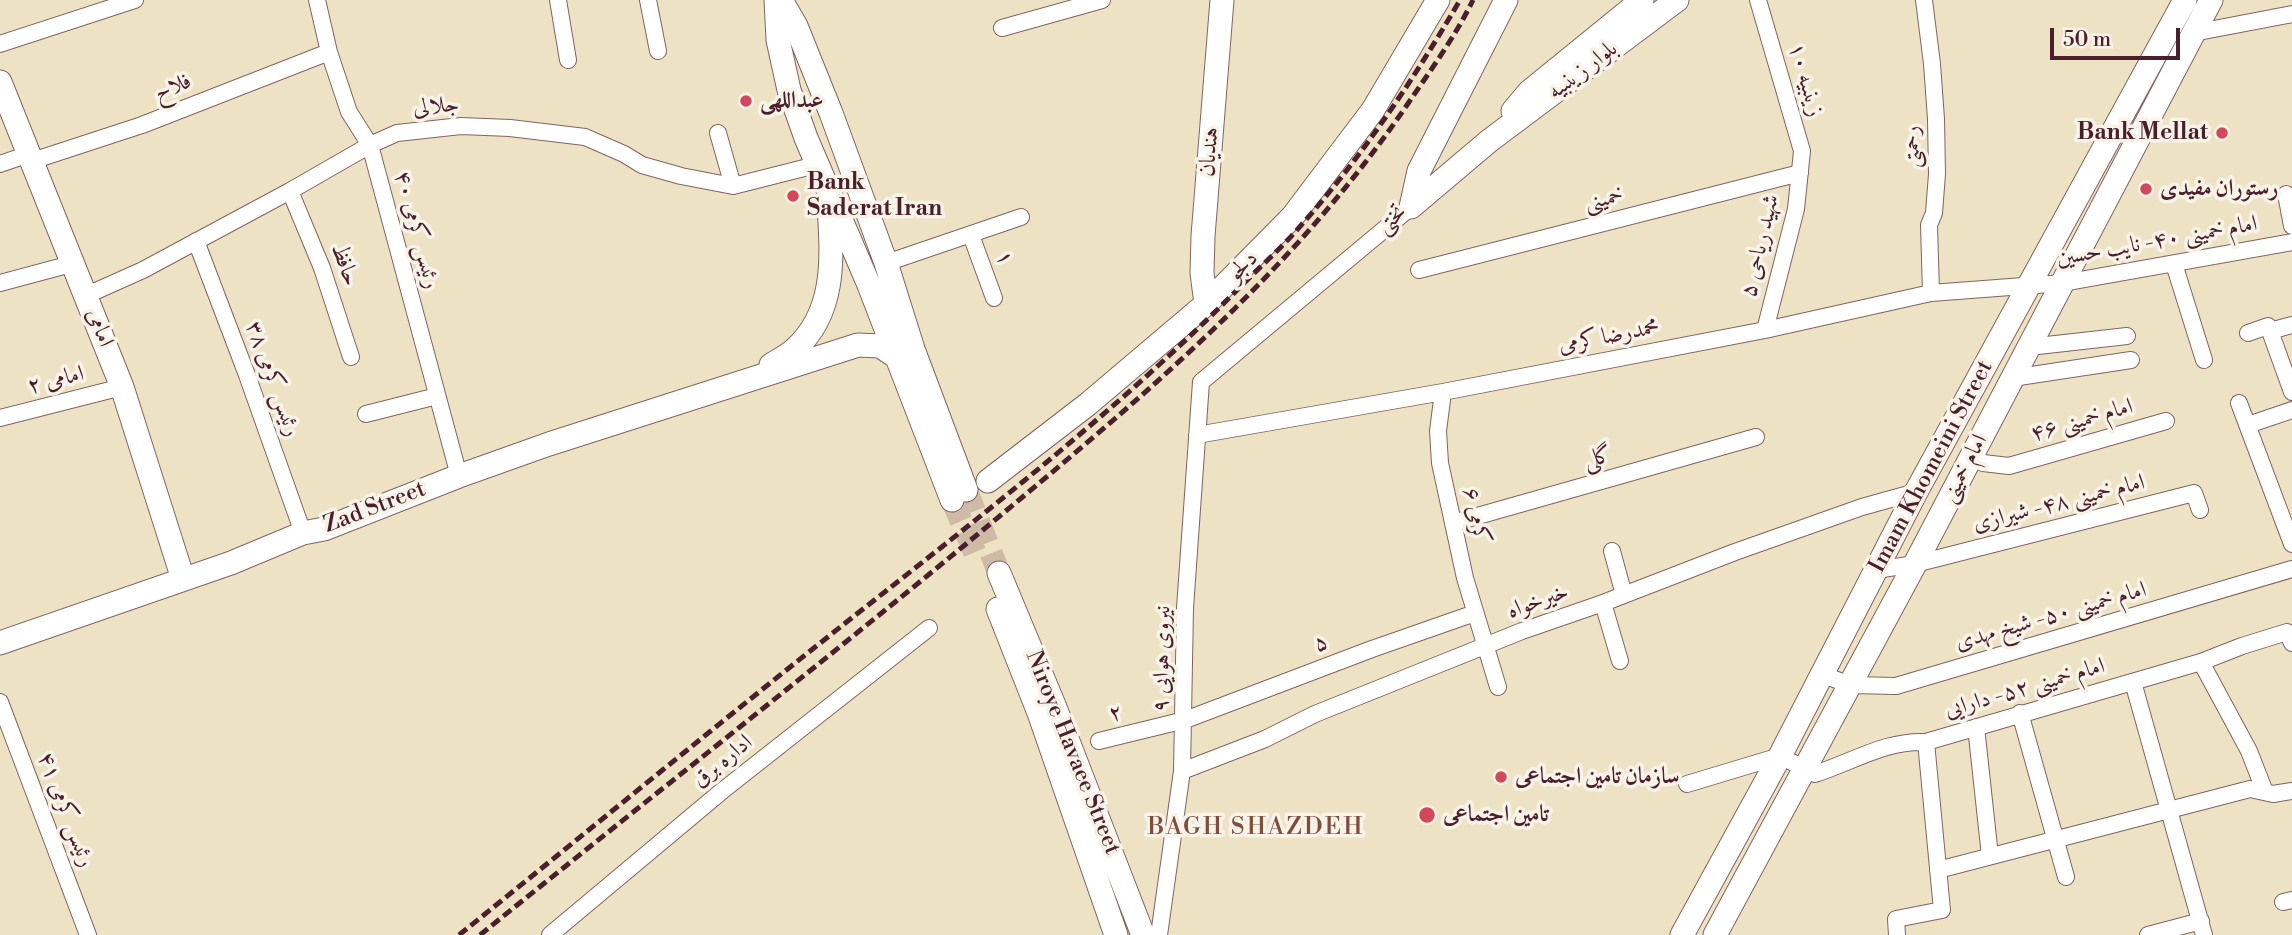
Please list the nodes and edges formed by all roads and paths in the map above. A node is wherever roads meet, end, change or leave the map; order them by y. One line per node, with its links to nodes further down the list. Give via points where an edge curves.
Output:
1 (135, 0): 19 (street)
2 (317, 0): 21 (street, رئیس کرمی ۴۰)
3 (558, 0): 22 (street)
4 (648, 0): 20 (street)
5 (779, 0): 24 (main road, via 796,26); 26 (main road, via 778,40)
6 (1102, 0): 17 (street)
7 (1222, 0): 53 (main road, هندیان, via 1203,236)
8 (1438, 0): 53 (main road, دلجو, via 1373,110 1293,216)
9 (1506, 0): 37 (main road, تختی, via 1424,159)
10 (1642, 0): 27 (main road, بلوار زینبیه, via 1529,92)
11 (1677, 0): 27 (main road, بلوار زینبیه)
12 (1758, 0): 32 (street, زینبیه ۱۰, via 1802,150)
13 (1924, 0): 50 (street, رحمتی, via 1936,119 1936,187 1929,225)
14 (2185, 0): 49 (main road, Imam Khomeini Street)
15 (2211, 0): 18 (main road, امام خمینی)
16 (2292, 14): 18 (street)
17 (1002, 28)
18 (2193, 33): 48 (main road, امام خمینی)
19 (0, 44)
20 (658, 51)
21 (330, 52): 28 (street, رئیس کرمی ۴۰, via 349,112); 29 (street, فلاح, via 142,125)
22 (568, 60)
23 (0, 82): 29 (main road, امامی)
24 (831, 113): 26 (main road, via 821,107 809,113); 43 (main road)
25 (718, 132): 33 (street)
26 (806, 138): 31 (main road)
27 (1489, 141): 37 (main road, بلوار زینبیه)
28 (370, 145): 33 (street, جلالی, via 397,133 461,126 555,133 586,137 642,165); 35 (street, جلالی); 70 (street, رئیس کرمی ۴۰)
29 (31, 158): 30 (street, فلاح); 44 (main road, امامی)
30 (0, 164)
31 (816, 165): 33 (street, جلالی); 34 (main road)
32 (1800, 173): 46 (street, خمینی); 55 (street, ۵ شهید ریاحی, via 1796,209)
33 (733, 186)
34 (827, 186): 61 (main road); 65 (main road, via 831,273 826,298 816,323 794,349)
35 (290, 191): 41 (street, جلالی); 60 (street, حافظ)
36 (2286, 194): 39 (street)
37 (1410, 206): 66 (street, تختی)
38 (1021, 217): 40 (street)
39 (2292, 226)
40 (971, 235): 43 (street); 52 (street, ۱)
41 (196, 242): 51 (street, جلالی); 85 (street, رئیس کرمی ۳۸)
42 (2292, 242): 45 (street, امام خمینی ۴۰- نایب حسین)
43 (886, 263): 61 (main road, via 959,495)
44 (71, 264): 47 (street); 51 (main road, امامی)
45 (2174, 264): 48 (street, امام خمینی ۴۰- نایب حسین); 63 (street)
46 (1419, 270)
47 (0, 283)
48 (2063, 283): 49 (street, امام خمینی ۴۰- نایب حسین); 59 (main road, امام خمینی)
49 (2030, 285): 50 (street, محمدرضا کرمی); 82 (main road, Imam Khomeini Street)
50 (1931, 293): 55 (street, محمدرضا کرمی)
51 (87, 295): 67 (main road, امامی)
52 (994, 298)
53 (1206, 304): 81 (main road, دلجو)
54 (2292, 325): 56 (street)
55 (1765, 330): 69 (street, محمدرضا کرمی)
56 (2270, 331): 57 (street, via 2268,326); 68 (street)
57 (2248, 333)
58 (2127, 336): 59 (street)
59 (2029, 347): 64 (main road, امام خمینی)
60 (351, 356)
61 (895, 356): 65 (main road, via 880,346 859,345)
62 (2131, 360): 64 (street)
63 (2204, 360)
64 (2012, 378): 79 (main road, امام خمینی)
65 (751, 379): 80 (main road, Zad Street)
66 (1201, 382): 77 (street, نیروی هوایی ۹)
67 (122, 387): 74 (street, امامی ۲); 91 (main road, امامی)
68 (2292, 392)
69 (1443, 393): 77 (street, محمدرضا کرمی); 84 (street, کرمی ۶, via 1440,463)
70 (437, 396): 73 (street); 80 (street, رئیس کرمی ۴۰)
71 (2239, 403): 76 (street)
72 (2292, 410): 76 (street)
73 (366, 414)
74 (0, 418)
75 (2166, 421): 79 (street, امام خمینی ۴۶, via 2009,466)
76 (2248, 425): 86 (street)
77 (1196, 435): 107 (street, نیروی هوایی ۹, via 1185,608)
78 (1756, 438): 84 (street, گلی)
79 (1971, 457): 88 (main road, امام خمینی)
80 (459, 476): 85 (main road, Zad Street)
81 (988, 481)
82 (1916, 492): 90 (main road, Imam Khomeini Street); 92 (street, خیرخواه, via 1811,525)
83 (2200, 510): 88 (street, امام خمینی ۴۸- شیرازی, via 2194,493)
84 (1453, 523): 94 (street, کرمی ۶)
85 (303, 533): 91 (main road, Zad Street)
86 (2292, 544)
87 (1612, 551): 92 (street)
88 (1915, 564): 90 (street, امام خمینی ۴۸- شیرازی); 103 (main road, امام خمینی)
89 (2292, 569): 103 (street, امام خمینی ۵۰- شیخ مهدی, via 1896,687)
90 (1876, 570): 101 (main road, Imam Khomeini Street)
91 (183, 579): 97 (main road, Zad Street)
92 (1624, 595): 93 (street, خیرخواه)
93 (1602, 603): 98 (street, خیرخواه); 99 (street)
94 (1475, 613): 98 (street, کرمی ۶); 107 (street, ۵)
95 (929, 628): 124 (street, اداره برق, via 722,791)
96 (2289, 638): 100 (street, امام خمینی ۵۲- دارایی, via 2242,646)
97 (0, 643)
98 (1486, 647): 104 (street, کرمی ۶); 113 (street, خیرخواه)
99 (1619, 661)
100 (2201, 662): 102 (street, امام خمینی ۵۲- دارایی); 116 (street, via 2249,751)
101 (1821, 674): 103 (street, امام خمینی ۵۰- شیخ مهدی); 111 (main road, Imam Khomeini Street)
102 (2133, 682): 106 (street, امام خمینی ۵۲- دارایی); 117 (street)
103 (1850, 685): 112 (main road, امام خمینی)
104 (1498, 687)
105 (0, 702): 123 (street, رئیس کرمی ۴۱)
106 (2020, 713): 108 (street, امام خمینی ۵۲- دارایی); 118 (street)
107 (1185, 720): 109 (street, ۲); 113 (street, نیروی هوایی ۹)
108 (1976, 727): 110 (street, امام خمینی ۵۲- دارایی); 119 (street)
109 (1099, 741)
110 (1926, 742): 112 (street, امام خمینی ۵۲- دارایی, via 1863,753 1856,760 1815,774); 120 (street)
111 (1780, 756): 112 (street, امام خمینی ۵۲- دارایی); 114 (street); 128 (main road, Imam Khomeini Street)
112 (1804, 768): 129 (main road, امام خمینی)
113 (1182, 771): 127 (street, نیروی هوایی ۹)
114 (1687, 784)
115 (2292, 791): 116 (street)
116 (2265, 792): 117 (street, via 2250,789)
117 (2169, 808): 118 (street); 122 (street)
118 (2054, 841): 119 (street); 121 (street)
119 (1990, 856): 120 (street)
120 (1938, 870): 130 (street, via 1942,910 1896,919)
121 (2066, 877)
122 (2203, 928): 131 (street)
123 (88, 935)
124 (550, 935)
125 (1116, 935): 126 (main road, Niroye Havaee Street, via 993,577 1054,705)
126 (1143, 935)
127 (1159, 935)
128 (1682, 935)
129 (1715, 935)
130 (1897, 935)
131 (2148, 935)

